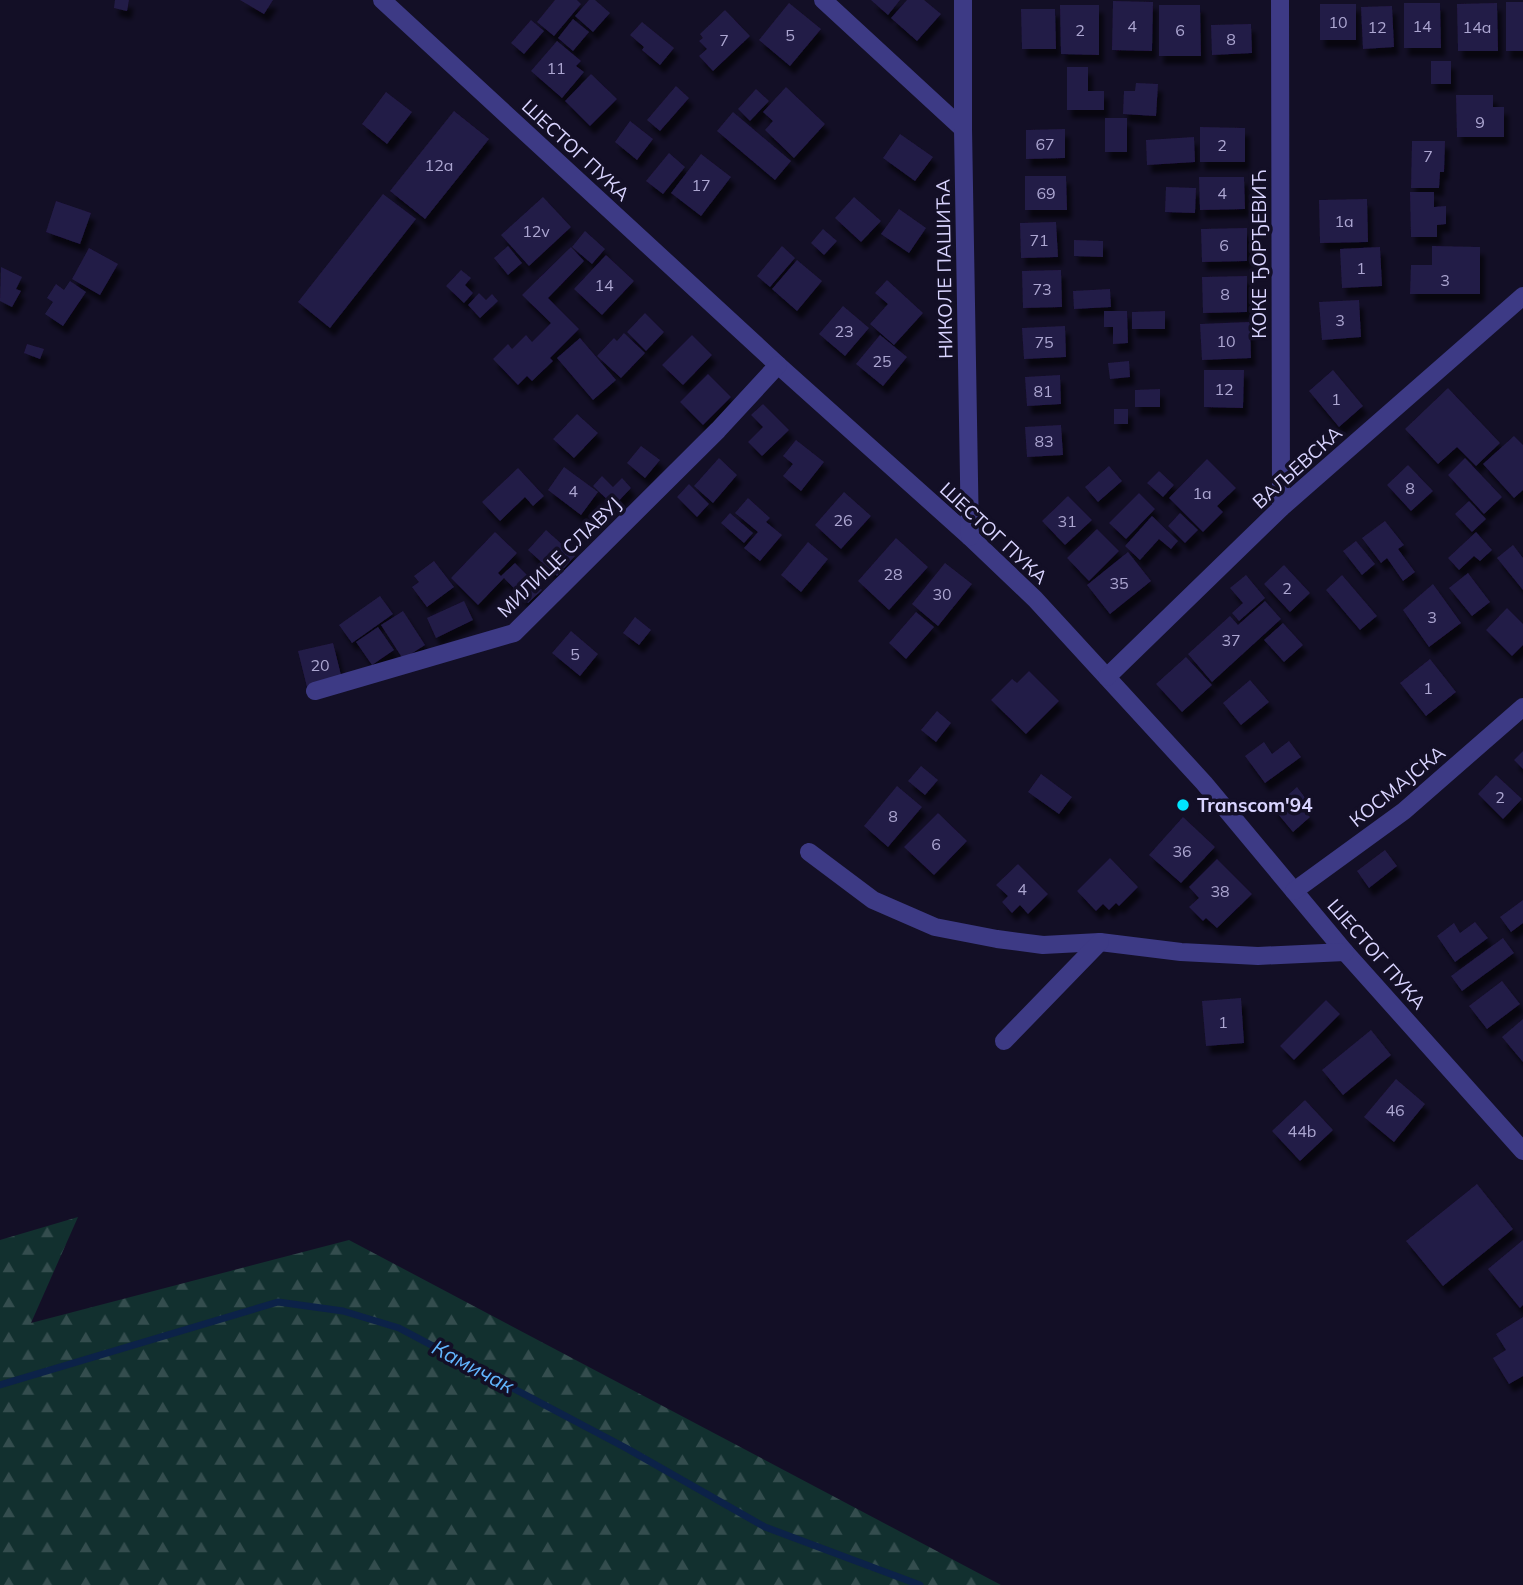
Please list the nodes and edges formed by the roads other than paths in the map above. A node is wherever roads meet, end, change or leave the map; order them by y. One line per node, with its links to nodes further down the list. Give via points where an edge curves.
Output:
1 (382, 0): 7 (street, ШЕСТОГ ПУКА)
2 (823, 0): 5 (street)
3 (963, 0): 5 (street, НИКОЛЕ ПАШИЋА)
4 (1280, 0): 8 (street, КОКЕ ЂОРЂЕВИЋ)
5 (962, 129): 9 (street, НИКОЛЕ ПАШИЋА)
6 (1523, 296): 8 (street, ВАЉЕВСКА)
7 (778, 365): 9 (street, ШЕСТОГ ПУКА); 11 (street, МИЛИЦЕ СЛАВУЈ, via 514,633)
8 (1281, 508): 10 (street, ВАЉЕВСКА)
9 (970, 537): 10 (street, ШЕСТОГ ПУКА)
10 (1107, 677): 14 (street, ШЕСТОГ ПУКА)
11 (315, 691)
12 (1523, 707): 14 (street, КОСМАЈСКА, via 1404,811)
13 (809, 852): 15 (street, via 873,900 935,927 1043,945)
14 (1294, 891): 16 (street, ШЕСТОГ ПУКА)
15 (1100, 942): 16 (street, via 1258,956); 17 (street)
16 (1345, 952): 18 (street, ШЕСТОГ ПУКА)
17 (1004, 1041)
18 (1523, 1151)

